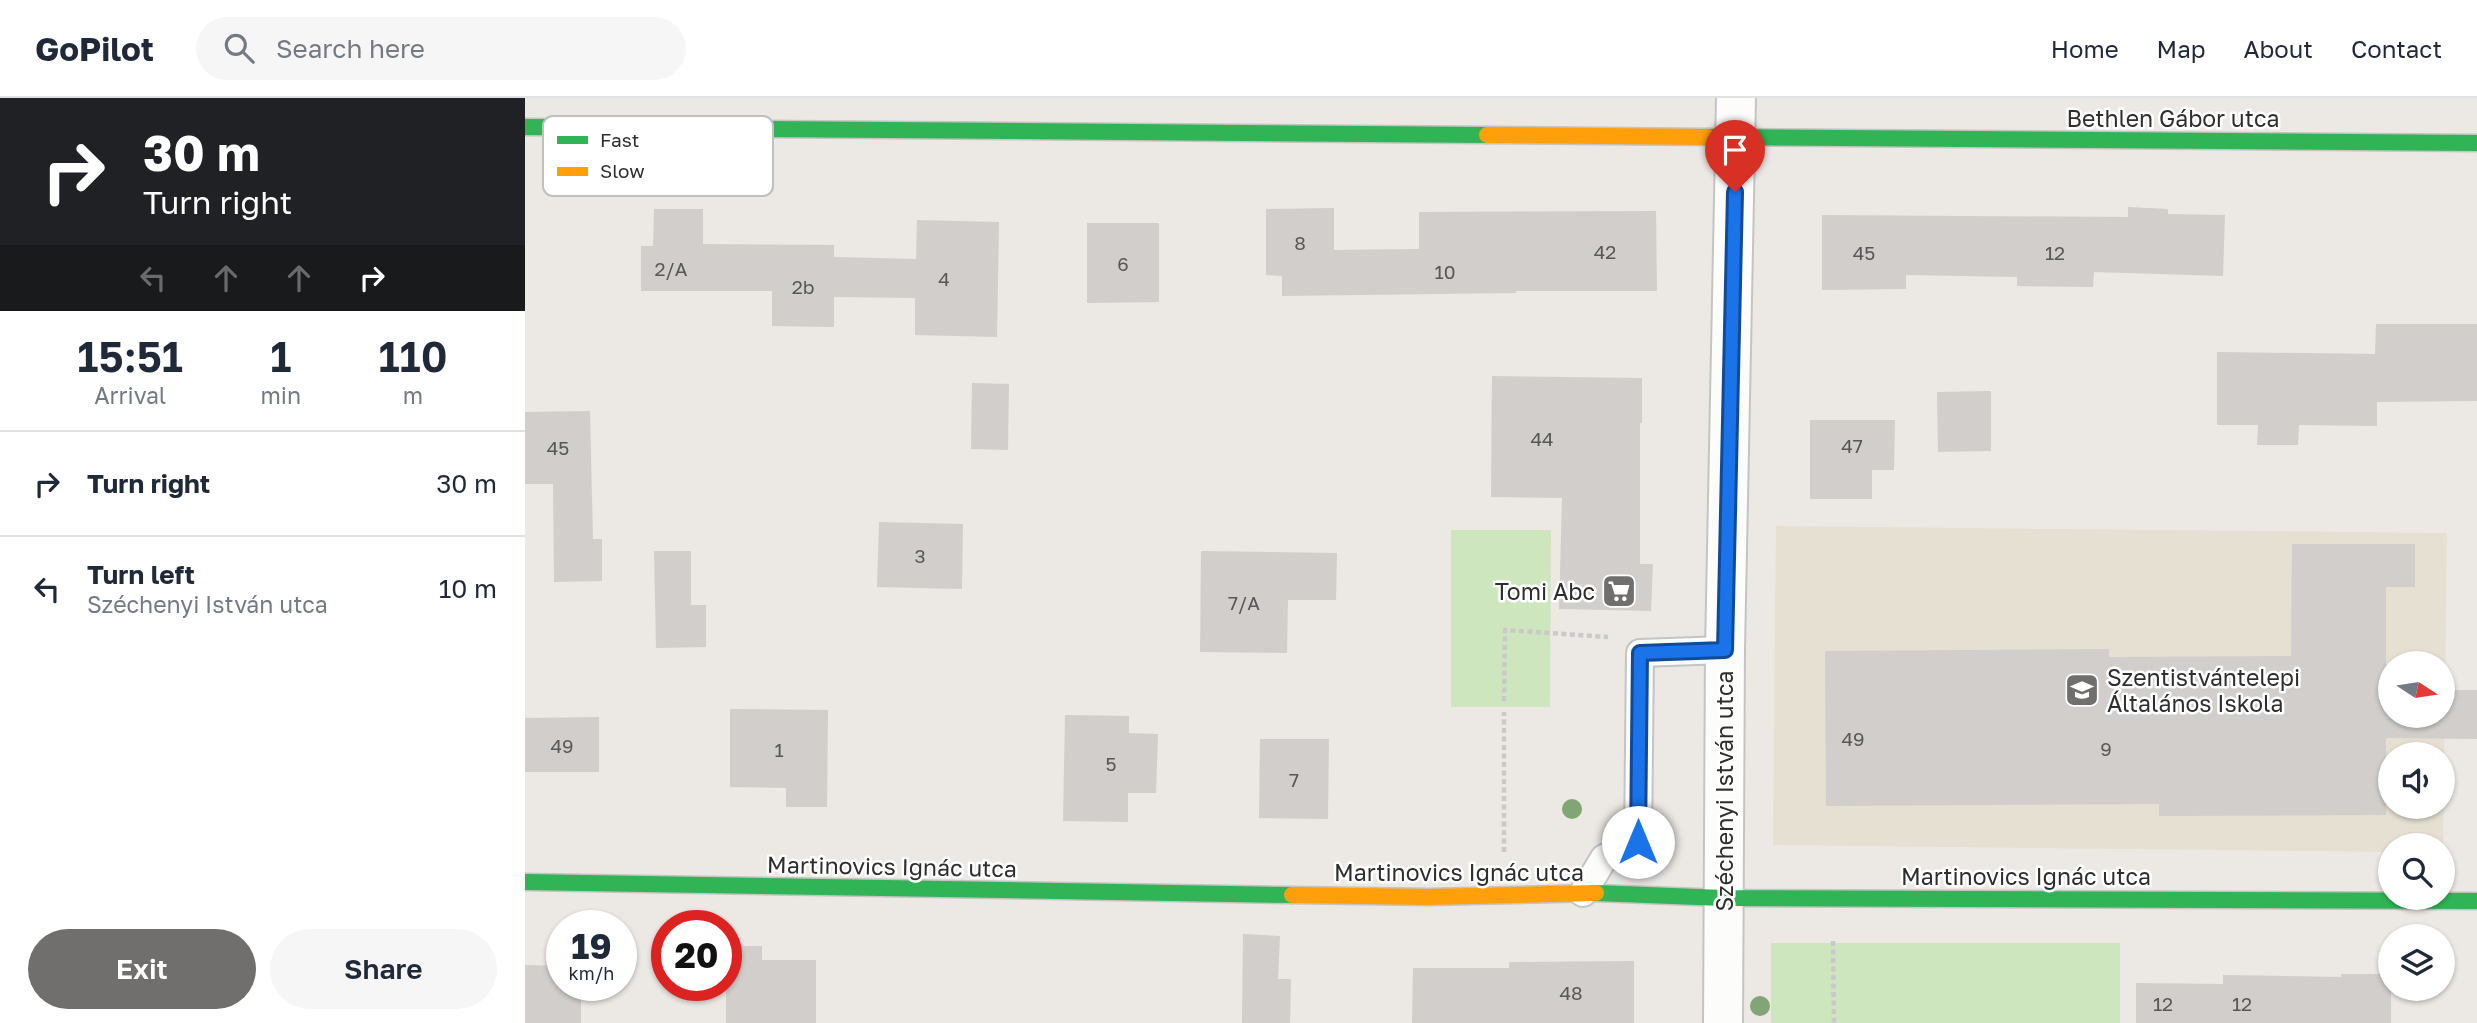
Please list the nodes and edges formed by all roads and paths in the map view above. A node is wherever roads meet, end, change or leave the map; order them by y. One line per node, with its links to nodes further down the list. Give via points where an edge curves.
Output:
1 (1736, 98): 5 (street, Széchenyi István utca)
2 (525, 127): 3 (street, Bethlen Gábor utca)
3 (543, 127)
4 (773, 129): 5 (street, Bethlen Gábor utca)
5 (1736, 138): 6 (street, Bethlen Gábor utca); 7 (street, Széchenyi István utca)
6 (2477, 143)
7 (1725, 650): 8 (lane); 14 (street, Széchenyi István utca)
8 (1640, 653): 9 (path, via 1604,636 1505,630); 13 (lane, via 1638,842 1604,858)
9 (1504, 701)
10 (1504, 712): 11 (path)
11 (1504, 854)
12 (525, 882): 13 (street, Martinovics Ignác utca, via 1429,897)
13 (1583, 893): 14 (street, Martinovics Ignác utca)
14 (1723, 898): 15 (street, Martinovics Ignác utca); 17 (street, Széchenyi István utca)
15 (1831, 898): 16 (street, Martinovics Ignác utca); 18 (path)
16 (2477, 901)
17 (1723, 1023)
18 (1834, 1023)

